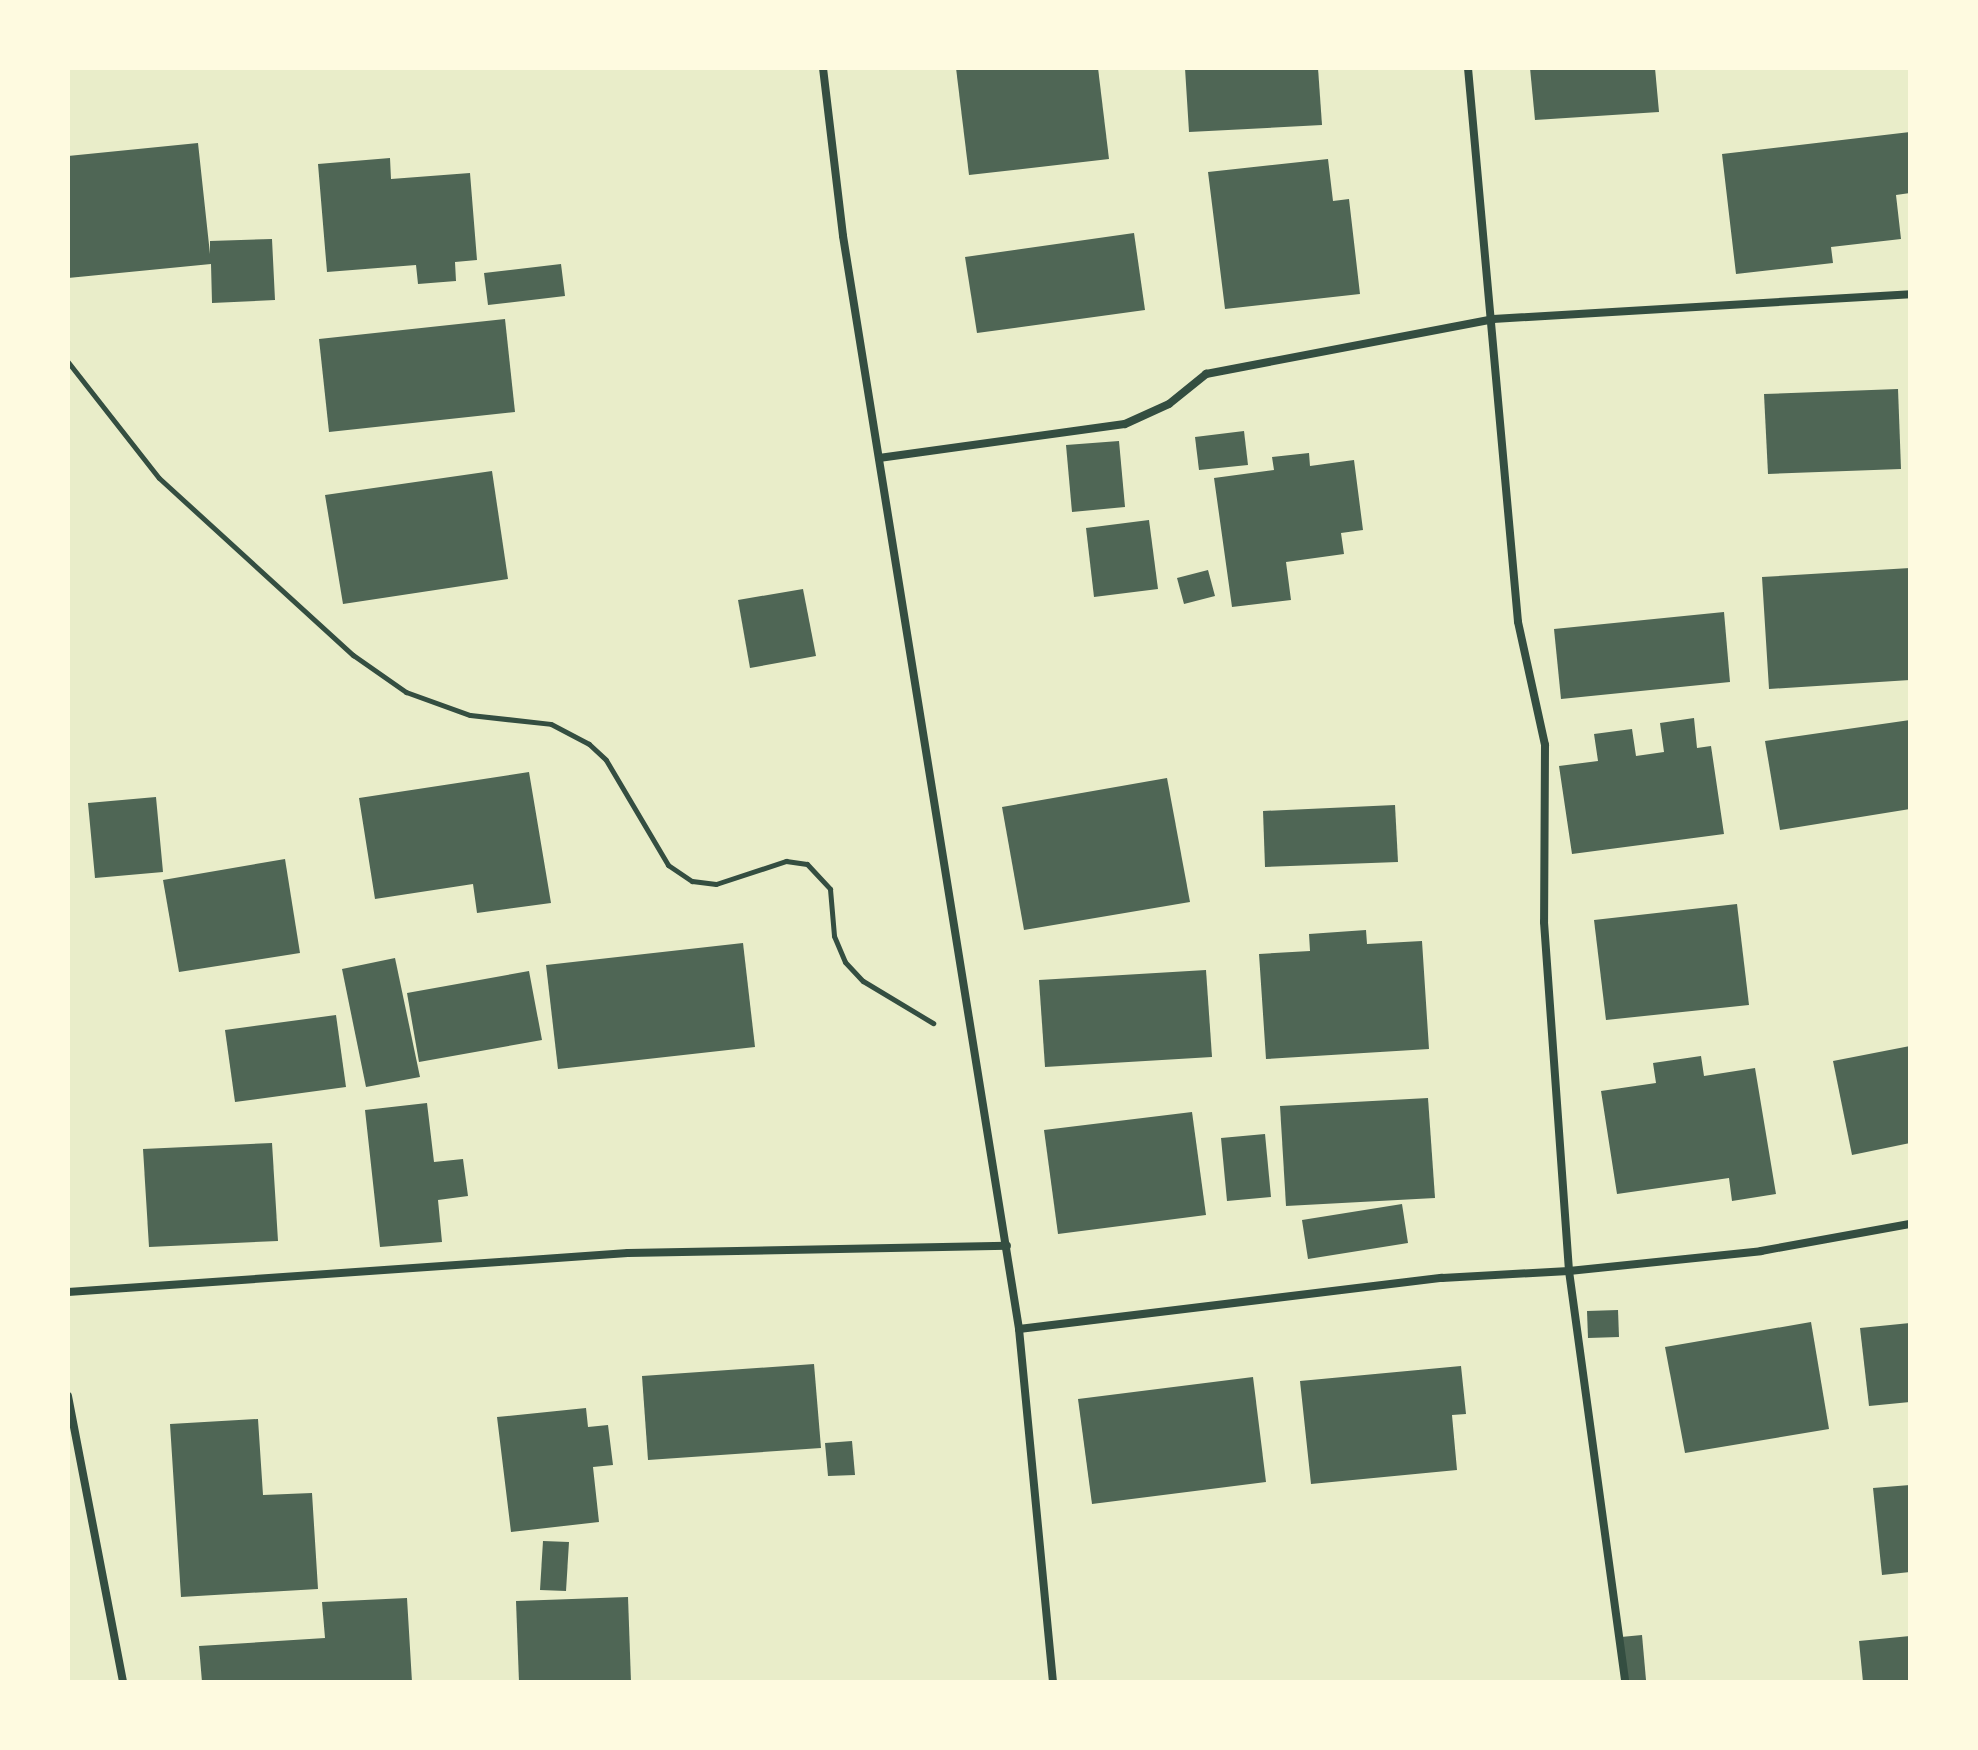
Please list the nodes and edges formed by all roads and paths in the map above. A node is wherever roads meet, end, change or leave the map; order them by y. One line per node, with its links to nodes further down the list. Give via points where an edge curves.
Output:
1 (823, 68): 6 (street)
2 (1468, 68): 4 (street)
3 (1910, 294): 4 (street)
4 (1493, 319): 6 (street, via 1206,374 1169,404 1125,424); 10 (street, via 1518,622 1545,745 1544,922)
5 (68, 362): 7 (path, via 159,478 353,655 406,692 470,715 551,724 589,744 606,760 668,865 692,881 716,884 786,861 807,864 830,889 834,936 845,962 863,981)
6 (879, 458): 7 (street)
7 (977, 1049): 9 (street)
8 (1910, 1224): 10 (street, via 1761,1251)
9 (1007, 1246): 11 (street, via 628,1253); 12 (street)
10 (1569, 1271): 12 (street, via 1427,1279); 16 (street)
11 (68, 1292)
12 (1019, 1329): 15 (street)
13 (68, 1396): 14 (street)
14 (123, 1682)
15 (1053, 1682)
16 (1625, 1682)

